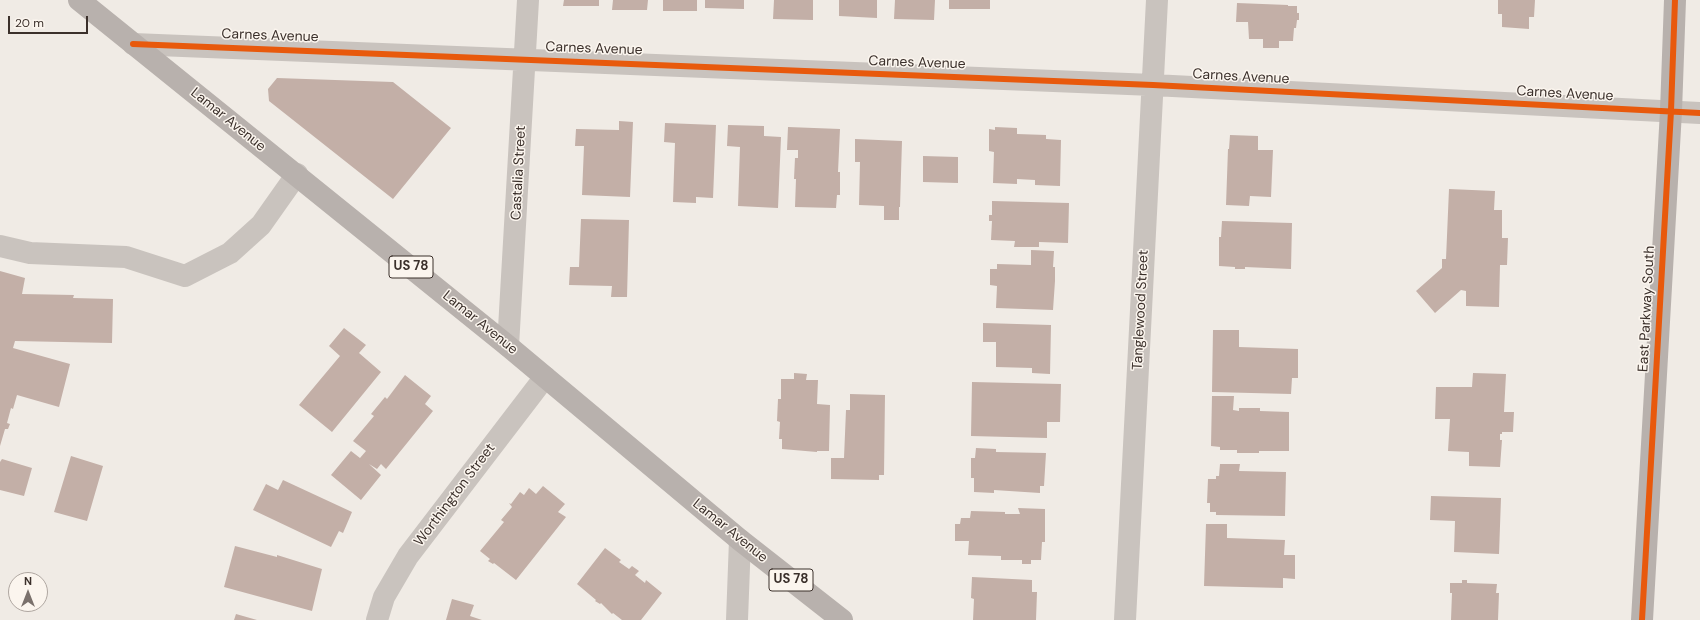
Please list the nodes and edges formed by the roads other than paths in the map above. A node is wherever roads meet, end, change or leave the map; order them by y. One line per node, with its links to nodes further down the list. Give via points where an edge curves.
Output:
1 (79, 0): 5 (main road, Lamar Avenue / US 78)
2 (528, 0): 6 (street, Castalia Street)
3 (1157, 0): 7 (street, Tanglewood Street)
4 (1675, 0): 8 (main road, East Parkway South)
5 (133, 44): 6 (street, Carnes Avenue); 10 (main road, Lamar Avenue / US 78)
6 (525, 58): 7 (street, Carnes Avenue); 12 (street, Castalia Street)
7 (1153, 85): 8 (street, Carnes Avenue); 18 (street, Tanglewood Street)
8 (1670, 111): 9 (street, Carnes Avenue); 19 (main road, East Parkway South)
9 (1700, 113)
10 (297, 174): 11 (street, via 261,225 230,253 185,276 126,257 30,253); 12 (main road, Lamar Avenue / US 78)
11 (0, 246)
12 (508, 346): 13 (main road, Lamar Avenue / US 78)
13 (545, 377): 14 (main road, Lamar Avenue / US 78); 15 (street, Worthington Street, via 408,556 384,597)
14 (740, 540): 16 (street); 17 (main road, Lamar Avenue / US 78)
15 (377, 620)
16 (737, 620)
17 (842, 620)
18 (1125, 620)
19 (1642, 620)

